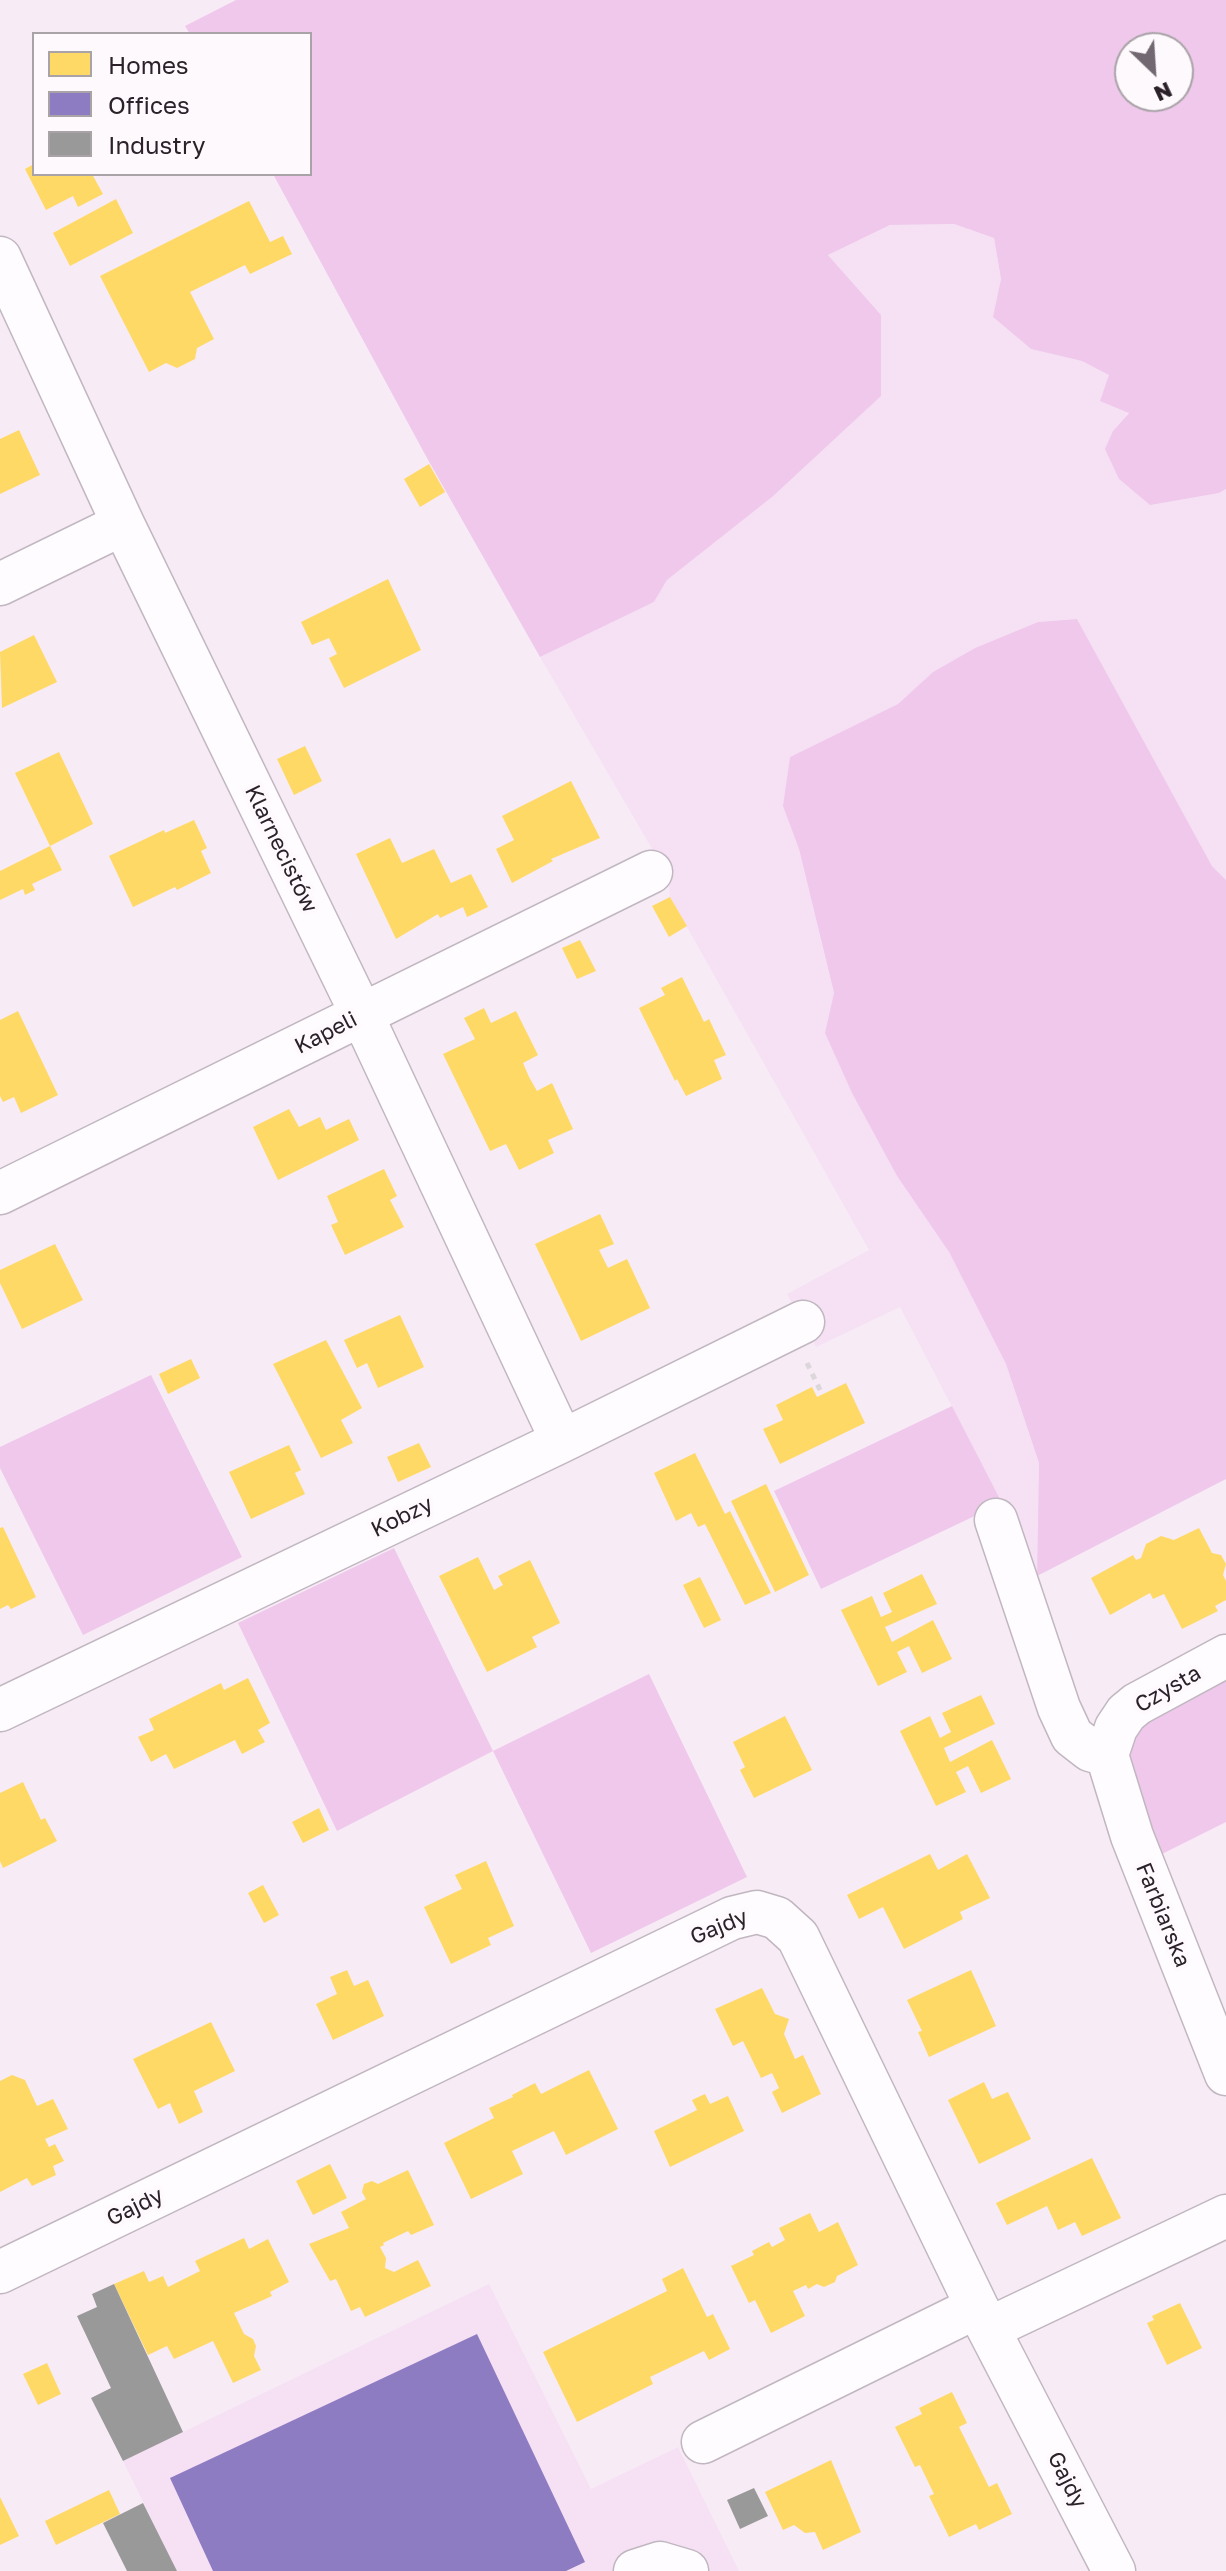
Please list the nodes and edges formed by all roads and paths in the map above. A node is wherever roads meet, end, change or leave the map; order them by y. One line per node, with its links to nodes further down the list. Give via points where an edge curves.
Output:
1 (0, 258): 2 (street, Klarnecistów)
2 (123, 524): 3 (street); 5 (street, Klarnecistów)
3 (0, 584)
4 (651, 872): 5 (street, Kapeli)
5 (362, 1015): 6 (street, Kapeli); 9 (street, Klarnecistów)
6 (0, 1193)
7 (803, 1337): 8 (path); 9 (street, Kobzy)
8 (822, 1394)
9 (562, 1441): 12 (street, Kobzy)
10 (996, 1520): 13 (street, via 1072,1736 1090,1750)
11 (1226, 1656): 13 (street, Czysta, via 1137,1704)
12 (0, 1710)
13 (1111, 1741): 14 (street, Farbiarska, via 1132,1836)
14 (1224, 2060)
15 (1226, 2216): 17 (street)
16 (0, 2272): 17 (street, Gajdy, via 732,1918 757,1912 777,1918 798,1937)
17 (984, 2318): 18 (street); 21 (street, Gajdy)
18 (703, 2442)
19 (635, 2571): 20 (street, via 660,2563)
20 (687, 2571)
21 (1114, 2571)

